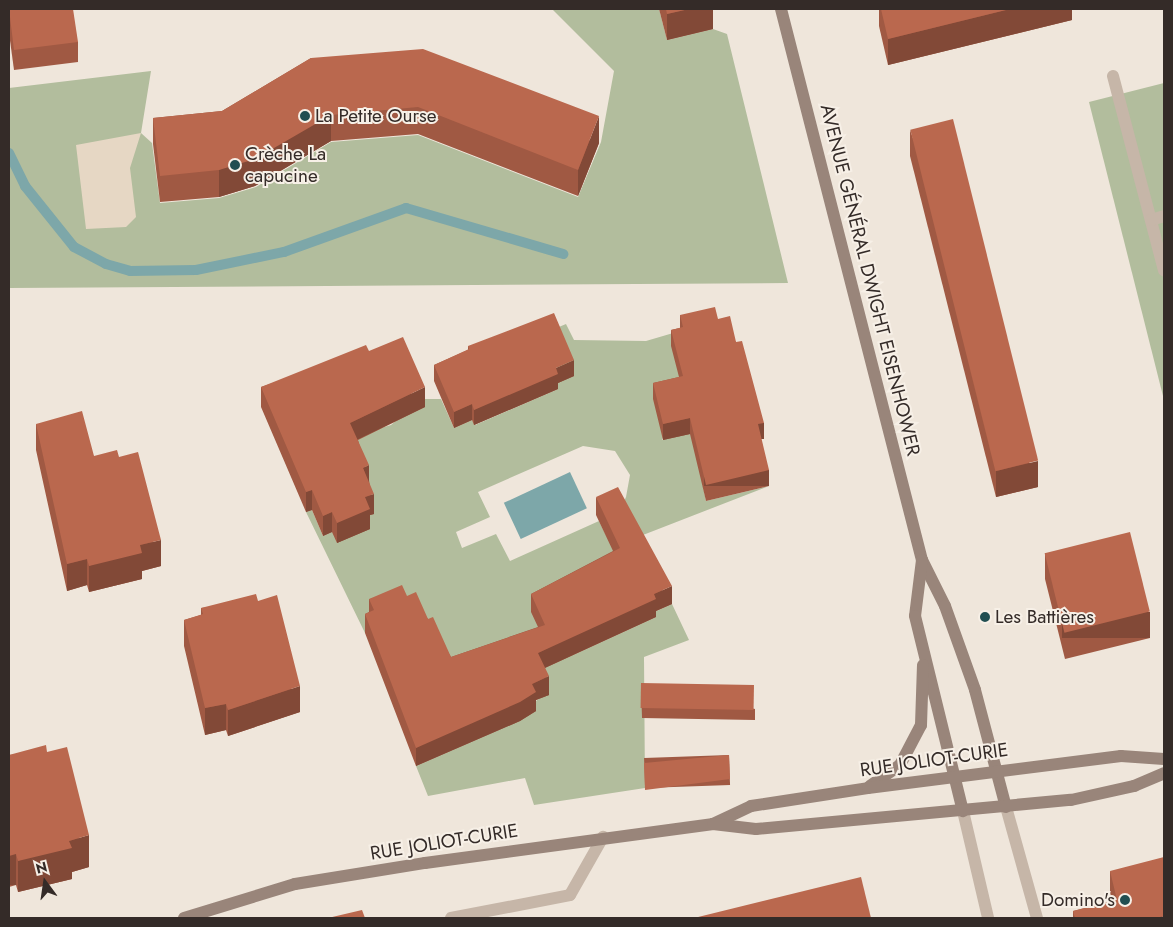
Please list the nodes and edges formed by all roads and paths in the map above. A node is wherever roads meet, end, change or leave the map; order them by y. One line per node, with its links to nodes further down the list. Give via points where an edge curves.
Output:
1 (781, 9): 6 (main road, AVENUE GÉNÉRAL DWIGHT EISENHOWER)
2 (1113, 76): 4 (street)
3 (1164, 216): 4 (street)
4 (1151, 220): 5 (street)
5 (1164, 270)
6 (922, 560): 7 (main road, AVENUE GÉNÉRAL DWIGHT EISENHOWER, via 915,616); 9 (main road, AVENUE GÉNÉRAL DWIGHT EISENHOWER, via 972,680)
7 (924, 652): 11 (main road, AVENUE GÉNÉRAL DWIGHT EISENHOWER); 12 (main road, via 921,725 900,765)
8 (1164, 758): 9 (main road, RUE JOLIOT-CURIE, via 1121,756)
9 (998, 771): 11 (main road, RUE JOLIOT-CURIE); 13 (main road, AVENUE GÉNÉRAL DWIGHT EISENHOWER)
10 (1164, 773): 13 (main road, RUE JOLIOT-CURIE, via 1134,786 1071,800)
11 (956, 776): 12 (main road, RUE JOLIOT-CURIE); 14 (main road, AVENUE GÉNÉRAL DWIGHT EISENHOWER)
12 (868, 788): 15 (main road, RUE JOLIOT-CURIE, via 751,806)
13 (1006, 807): 14 (main road, RUE JOLIOT-CURIE); 21 (street, AVENUE GÉNÉRAL DWIGHT EISENHOWER)
14 (962, 811): 15 (main road, RUE JOLIOT-CURIE, via 756,829); 20 (street, AVENUE GÉNÉRAL DWIGHT EISENHOWER)
15 (713, 824): 16 (main road, RUE JOLIOT-CURIE)
16 (603, 837): 17 (main road, RUE JOLIOT-CURIE, via 296,884); 19 (street, via 570,895)
17 (209, 914): 18 (main road, RUE JOLIOT-CURIE)
18 (184, 918)
19 (451, 918)
20 (988, 918)
21 (1037, 918)

